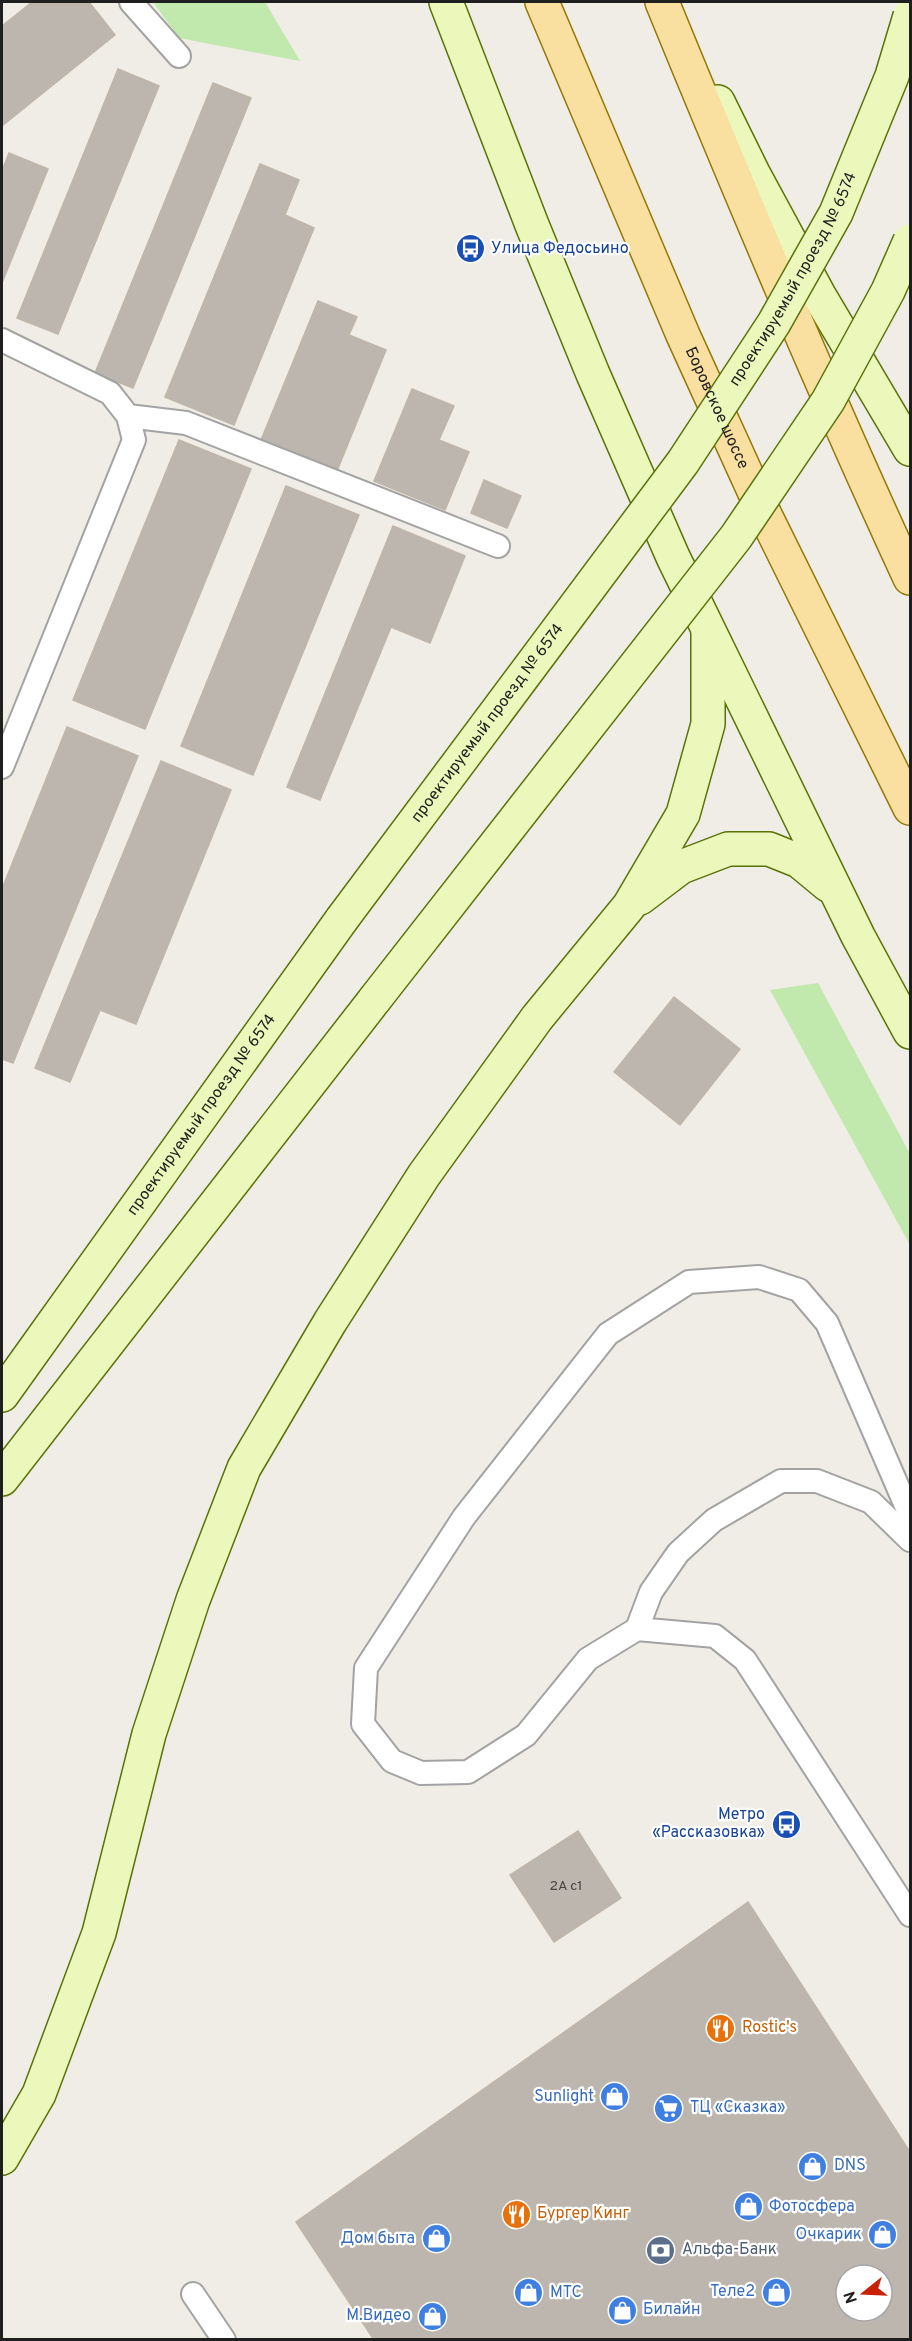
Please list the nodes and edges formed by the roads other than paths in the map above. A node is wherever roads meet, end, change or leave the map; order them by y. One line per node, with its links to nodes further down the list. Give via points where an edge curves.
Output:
1 (131, 2): 7 (lane)
2 (446, 2): 14 (main road, via 593,374)
3 (542, 2): 16 (main road, Боровское шоссе, via 678,325 760,505)
4 (662, 2): 13 (main road, via 783,293)
5 (669, 2): 11 (main road, via 808,276)
6 (910, 16): 20 (main road, проектируемый проезд № 6574, bridge, via 892,76 836,213 774,323 683,462 342,919)
7 (179, 56)
8 (910, 241): 21 (main road, bridge, via 888,291 828,401 736,537)
9 (2, 340): 10 (lane, via 110,393)
10 (128, 416): 12 (lane, via 186,423); 15 (lane, via 134,440)
11 (910, 449)
12 (498, 546)
13 (910, 578)
14 (708, 632): 17 (main road); 18 (main road, via 708,724 683,814)
15 (2, 767)
16 (910, 808)
17 (836, 892): 18 (main road, via 799,861 769,849 729,849 681,867); 19 (main road)
18 (629, 906): 26 (main road, via 537,1018 424,1175 330,1322 244,1468 193,1600 149,1734 99,1933 39,2094)
19 (910, 1032)
20 (2, 1395)
21 (2, 1479)
22 (910, 1515): 24 (lane, via 827,1323 799,1290 759,1277 689,1282 608,1334 464,1517 366,1668 363,1724 392,1761 422,1773 468,1772 526,1735 588,1659)
23 (910, 1540): 24 (lane, via 871,1502 817,1481 781,1481 714,1520 678,1553 651,1592)
24 (637, 1629): 25 (lane, via 716,1636 746,1660)
25 (910, 1915)
26 (2, 2158)
27 (193, 2294): 28 (lane)
28 (224, 2340)

